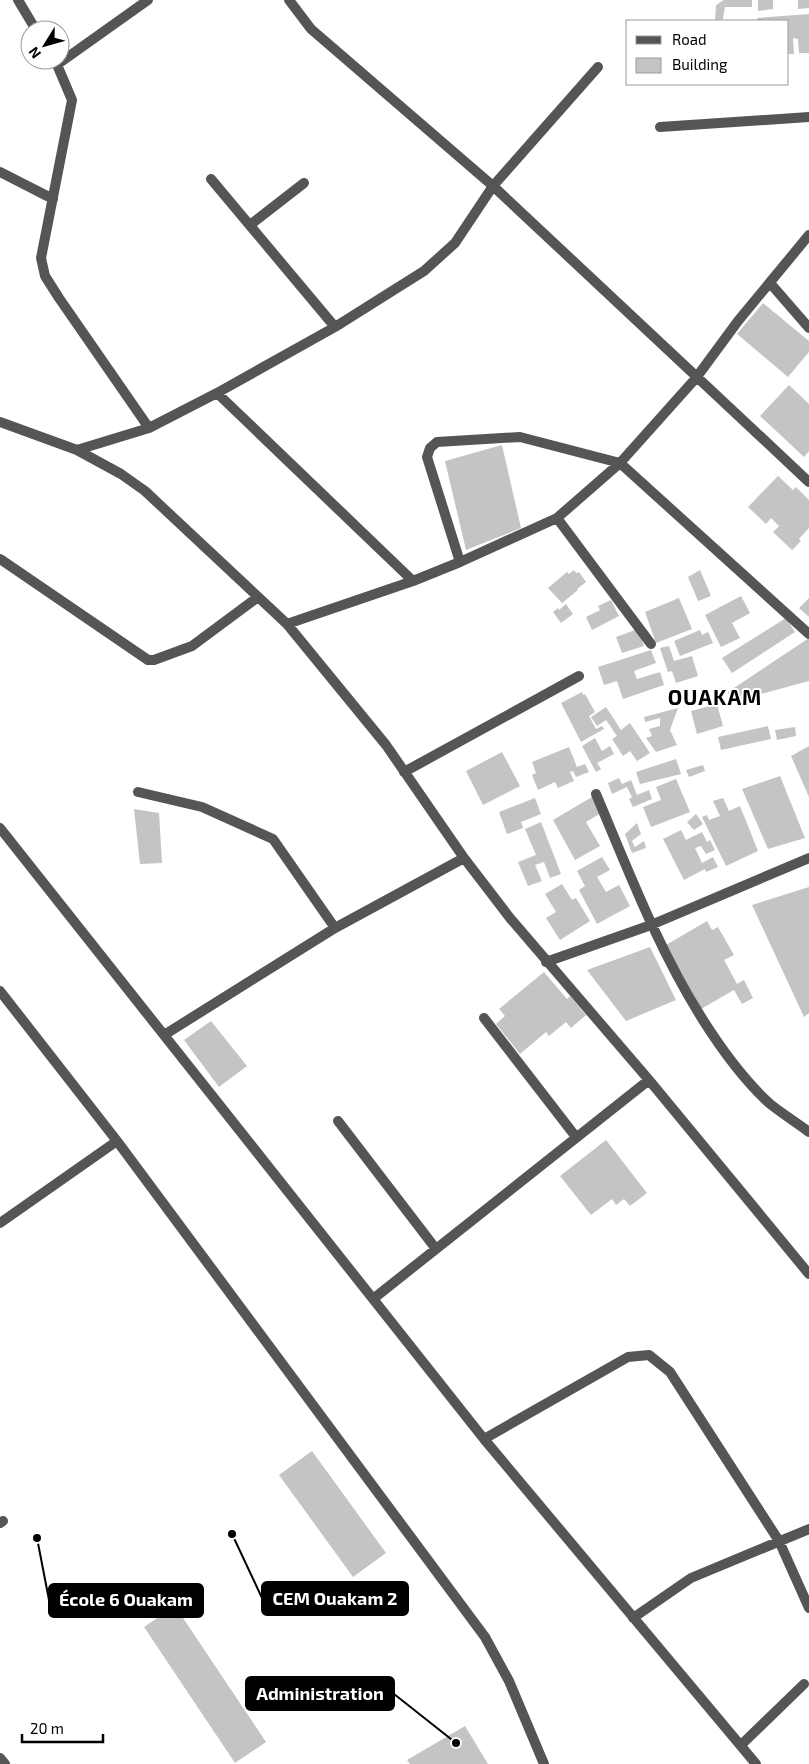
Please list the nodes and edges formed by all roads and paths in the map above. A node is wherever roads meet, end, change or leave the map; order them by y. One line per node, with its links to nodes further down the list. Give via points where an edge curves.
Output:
1 (18, 0): 4 (street)
2 (148, 0): 5 (street)
3 (289, 0): 13 (street, via 311,29)
4 (30, 20)
5 (70, 53)
6 (598, 67): 13 (street)
7 (60, 70): 14 (street, via 72,100)
8 (809, 117): 9 (street)
9 (660, 127)
10 (0, 172): 14 (street)
11 (211, 179): 15 (street)
12 (304, 183): 15 (street)
13 (493, 186): 18 (street, via 455,243 424,271); 20 (street)
14 (53, 199): 23 (street, via 41,258 46,276)
15 (250, 225): 18 (street)
16 (809, 234): 17 (street)
17 (770, 283): 19 (street); 20 (street)
18 (335, 327): 21 (street)
19 (809, 328)
20 (696, 378): 25 (street); 26 (street)
21 (218, 393): 23 (street); 30 (street)
22 (0, 422): 24 (street)
23 (149, 428): 24 (street)
24 (77, 450): 31 (street, via 122,474 145,491)
25 (620, 463): 27 (street); 29 (street, via 520,437 437,442 427,456); 33 (street)
26 (809, 482)
27 (556, 518): 29 (street); 34 (street)
28 (0, 559): 31 (street, via 148,660 192,646)
29 (460, 562): 30 (street)
30 (413, 581): 32 (street)
31 (258, 597): 32 (street)
32 (288, 624): 36 (street)
33 (809, 634)
34 (652, 644)
35 (579, 676): 36 (street)
36 (404, 772): 40 (street)
37 (138, 792): 43 (street, via 202,807 273,839)
38 (596, 794): 42 (street)
39 (0, 828): 47 (street)
40 (464, 858): 43 (street); 44 (street)
41 (809, 858): 42 (street)
42 (651, 925): 44 (street); 50 (street, via 683,987 722,1048 770,1103)
43 (335, 928): 47 (street)
44 (546, 962): 48 (street)
45 (0, 991): 52 (street)
46 (484, 1018): 51 (street)
47 (164, 1035): 56 (street)
48 (649, 1080): 51 (street); 55 (street)
49 (338, 1121): 54 (street)
50 (809, 1132)
51 (576, 1137): 54 (street)
52 (117, 1141): 53 (street); 66 (street, via 485,1636 510,1681)
53 (0, 1223)
54 (436, 1248): 56 (street)
55 (809, 1274)
56 (373, 1299): 57 (street)
57 (484, 1439): 59 (street, via 628,1357 649,1354 670,1372); 61 (street)
58 (809, 1529): 59 (street)
59 (779, 1541): 60 (street); 61 (street, via 691,1578)
60 (809, 1608)
61 (632, 1618): 63 (street)
62 (804, 1684): 63 (street)
63 (741, 1745): 67 (street)
64 (0, 1758): 65 (street)
65 (4, 1764)
66 (544, 1764)
67 (756, 1764)

